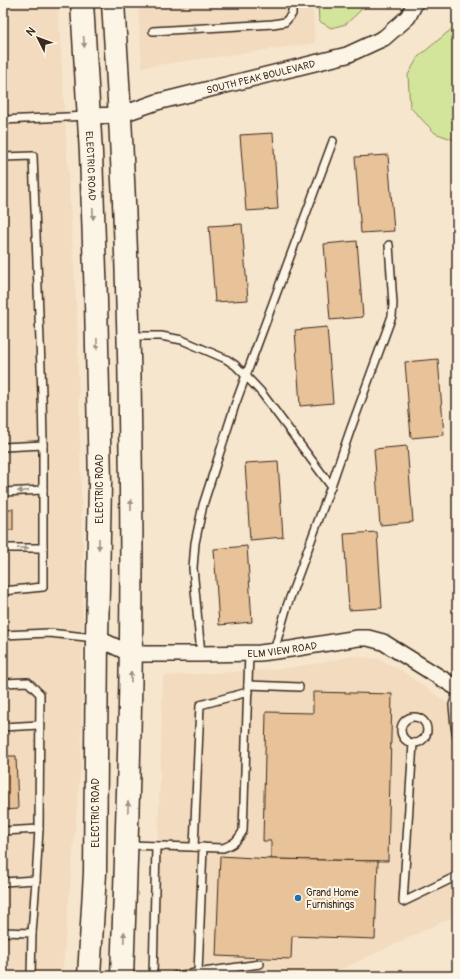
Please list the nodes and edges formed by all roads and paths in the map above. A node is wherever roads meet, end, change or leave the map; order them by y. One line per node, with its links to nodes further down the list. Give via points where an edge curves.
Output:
1 (82, 3): 7 (main road, ELECTRIC ROAD, one-way to 7)
2 (113, 3): 6 (main road)
3 (292, 3): 5 (lane, one-way to 3, via 285,22 292,14)
4 (415, 3): 6 (street, SOUTH PEAK BOULEVARD, via 408,17 384,38 347,55 157,102)
5 (153, 31)
6 (120, 115): 7 (street, SOUTH PEAK BOULEVARD); 12 (main road)
7 (89, 116): 8 (lane); 23 (main road, ELECTRIC ROAD, one-way to 23, via 100,482)
8 (3, 120)
9 (333, 141): 13 (lane)
10 (3, 157): 14 (lane, via 33,156)
11 (389, 245): 16 (lane, via 392,316)
12 (129, 337): 13 (lane, via 161,336 187,342 226,359); 26 (main road, one-way to 12, via 132,487)
13 (246, 376): 16 (lane, via 261,392); 27 (lane, via 203,505 195,543 193,568)
14 (42, 446): 15 (lane); 17 (lane)
15 (3, 448)
16 (331, 486): 24 (lane, via 287,606)
17 (43, 490): 18 (lane, one-way to 18); 20 (lane)
18 (3, 492)
19 (3, 548): 20 (lane, one-way to 20)
20 (43, 548): 21 (lane, via 43,587)
21 (3, 591)
22 (3, 635): 23 (lane, via 49,633)
23 (97, 638): 26 (street, ELM VIEW ROAD); 50 (main road, ELECTRIC ROAD, via 95,873)
24 (274, 651): 25 (street, ELM VIEW ROAD); 31 (street, ELM VIEW ROAD, via 368,638 383,642)
25 (249, 653): 27 (street, ELM VIEW ROAD); 30 (lane)
26 (131, 654): 27 (street, ELM VIEW ROAD); 38 (main road, one-way to 26)
27 (201, 654)
28 (3, 682): 32 (lane, via 28,682 40,694)
29 (299, 687): 30 (lane)
30 (248, 688): 40 (lane, via 200,705); 41 (lane, via 243,831 237,841 223,848)
31 (457, 689): 34 (lane, via 452,705)
32 (40, 725): 33 (lane); 36 (lane)
33 (3, 727)
34 (457, 738)
35 (413, 743): 42 (lane, via 403,902)
36 (39, 829): 37 (lane); 43 (lane)
37 (3, 831)
38 (127, 845): 39 (lane); 51 (main road, one-way to 38)
39 (156, 846): 40 (lane); 52 (lane)
40 (194, 847): 41 (lane)
41 (203, 847): 48 (lane)
42 (457, 876)
43 (36, 880): 44 (lane); 46 (lane)
44 (3, 882)
45 (3, 932): 46 (lane)
46 (32, 933): 49 (lane)
47 (260, 964): 48 (lane)
48 (198, 972): 53 (lane)
49 (31, 976)
50 (89, 976)
51 (122, 976)
52 (153, 976)
53 (175, 976)

